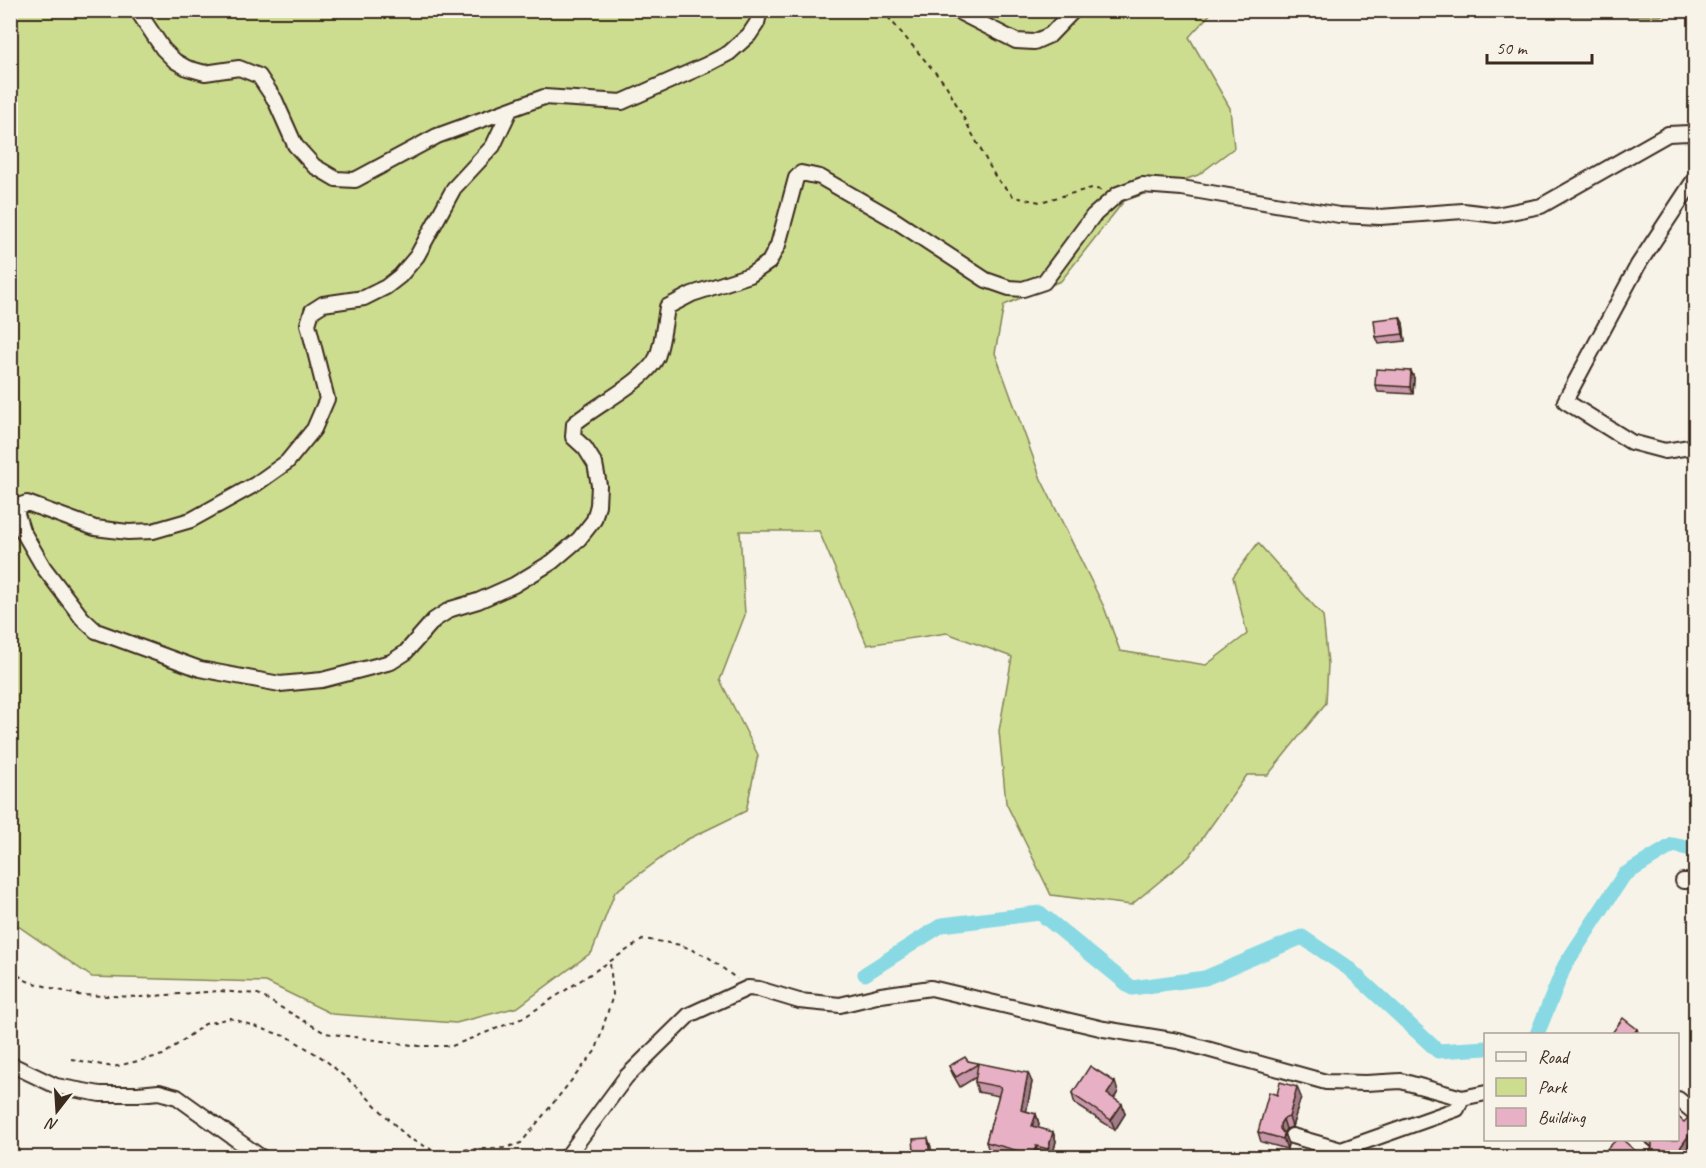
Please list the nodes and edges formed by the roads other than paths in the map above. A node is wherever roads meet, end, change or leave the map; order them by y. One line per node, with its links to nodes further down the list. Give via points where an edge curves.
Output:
1 (137, 10): 5 (street, via 175,62 205,73 239,68 259,75 295,145 314,166 336,179 356,180 437,136)
2 (760, 10): 5 (street, via 750,34 729,52 622,102 544,97)
3 (955, 10): 4 (street, via 1016,41 1034,42 1050,35)
4 (1074, 10)
5 (510, 110): 6 (street, via 493,146 454,188 417,256 400,276 364,298 323,304 312,311 308,324 327,399 314,429 287,462 191,520 153,531 96,528 27,503 18,506 22,530 44,568 96,631 200,669 280,684 322,680 391,662 405,653 434,620 451,609 514,585 552,562 579,539 594,520 598,505 595,464 573,438 574,424 646,373 657,356 667,307 692,294 750,275 769,262 801,172 820,177 893,219 986,280 1023,289 1044,282 1093,216 1118,194 1142,185 1182,188 1339,215 1380,217 1463,211 1496,215 1540,206 1668,134)
6 (1695, 136)
7 (1695, 177): 8 (street, via 1638,265 1565,401 1631,442 1665,450)
8 (1695, 446)
9 (10, 1064): 17 (street, via 56,1086 100,1094 159,1092 177,1097)
10 (1484, 1094): 11 (street)
11 (1462, 1098): 14 (street, via 1456,1110 1341,1150); 18 (street, via 1401,1081 1326,1082 1178,1041 1104,1029 931,988 840,1005 799,1001 748,988 689,1015 626,1077)
12 (1679, 1101): 13 (street)
13 (1695, 1113)
14 (1292, 1136)
15 (1631, 1141): 16 (street)
16 (1646, 1153)
17 (262, 1158)
18 (566, 1158)

